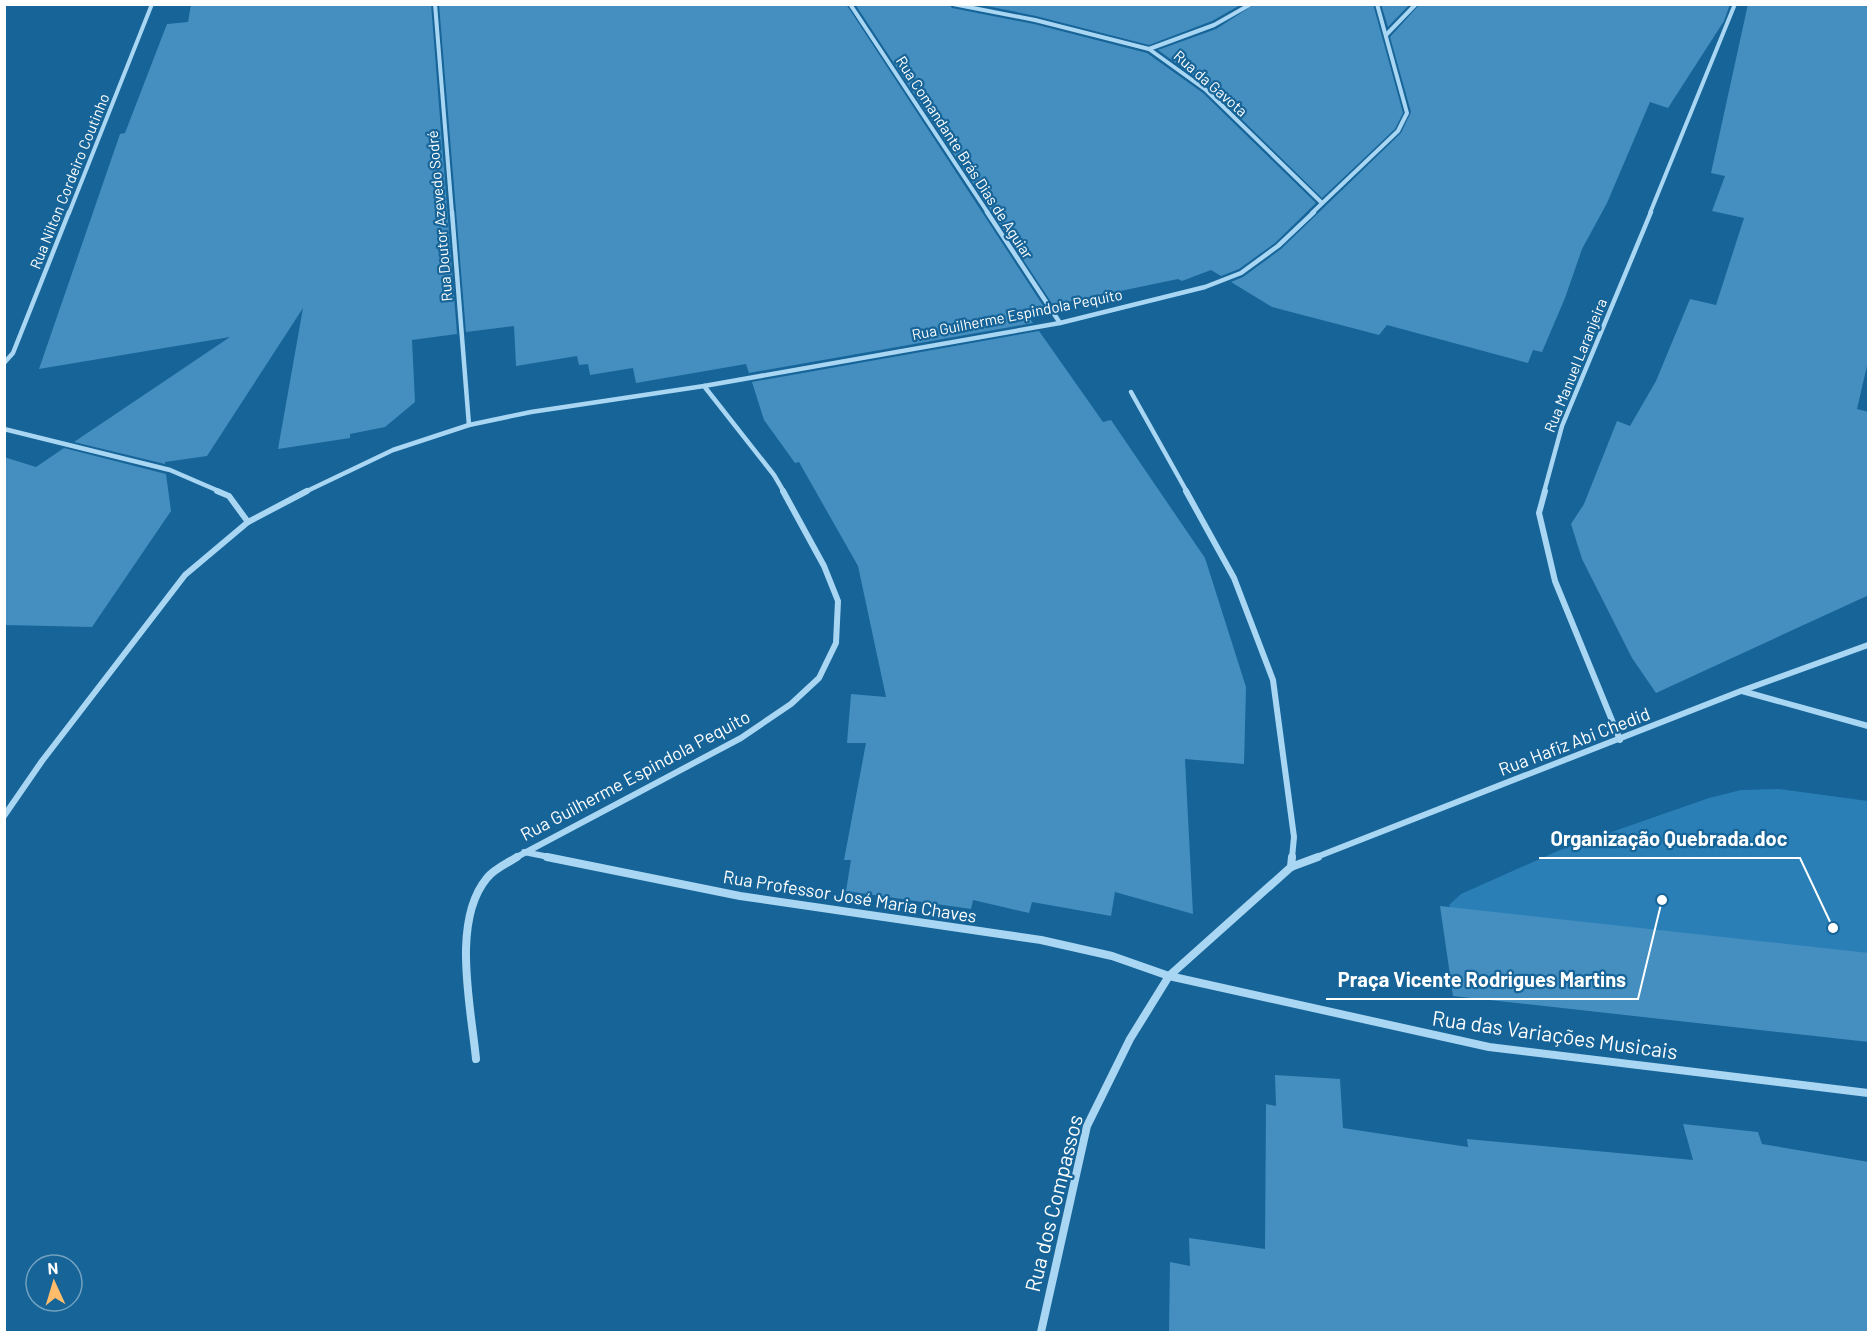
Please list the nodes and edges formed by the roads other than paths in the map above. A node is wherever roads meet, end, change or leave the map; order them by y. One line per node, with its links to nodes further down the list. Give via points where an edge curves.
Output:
1 (152, 4): 13 (street, Rua Nilton Cordeiro Coutinho, via 13,353)
2 (435, 4): 16 (street, Rua Doutor Azevedo Sodré)
3 (850, 4): 12 (street, Rua Comandante Brás Dias de Aguiar)
4 (953, 4): 10 (street, Rua da Gavota)
5 (1251, 4): 10 (street, via 1214,25)
6 (1377, 4): 9 (street, Rua Guilherme Espindola Pequito)
7 (1416, 4): 9 (street)
8 (1735, 4): 22 (street, Rua Manuel Laranjeira, via 1562,426 1539,513 1555,582)
9 (1386, 35): 11 (street, Rua Guilherme Espindola Pequito, via 1407,113 1398,131)
10 (1149, 49): 11 (street, Rua da Gavota, via 1206,90)
11 (1322, 203): 12 (street, Rua Guilherme Espindola Pequito, via 1278,246 1241,273 1205,287)
12 (1060, 323): 14 (street, Rua Guilherme Espindola Pequito)
13 (4, 363)
14 (704, 386): 16 (street, Rua Guilherme Espindola Pequito); 24 (street, Rua Guilherme Espindola Pequito, via 774,476 824,566 838,601 836,643 819,678 791,704 741,738)
15 (1131, 392): 25 (street, via 1234,578 1273,680 1294,837)
16 (469, 425): 18 (street, Rua Guilherme Espindola Pequito, via 393,450)
17 (4, 429): 18 (street, via 170,470 229,496)
18 (248, 522): 23 (street, Rua Guilherme Espindola Pequito, via 185,575)
19 (1869, 645): 20 (street, Rua Hafiz Abi Chedid)
20 (1741, 691): 21 (street); 22 (street, Rua Hafiz Abi Chedid)
21 (1869, 726)
22 (1620, 740): 25 (street, Rua Hafiz Abi Chedid)
23 (4, 816)
24 (524, 852): 26 (street, Rua Professor José Maria Chaves, via 740,896 1041,940 1112,956); 27 (street, Rua Guilherme Espindola Pequito, via 487,877 470,910 466,953)
25 (1291, 867): 26 (street, Rua dos Compassos)
26 (1169, 976): 28 (street, Rua das Variações Musicais, via 1489,1047); 29 (street, Rua dos Compassos, via 1130,1039 1087,1126)
27 (476, 1059)
28 (1869, 1093)
29 (1041, 1332)

